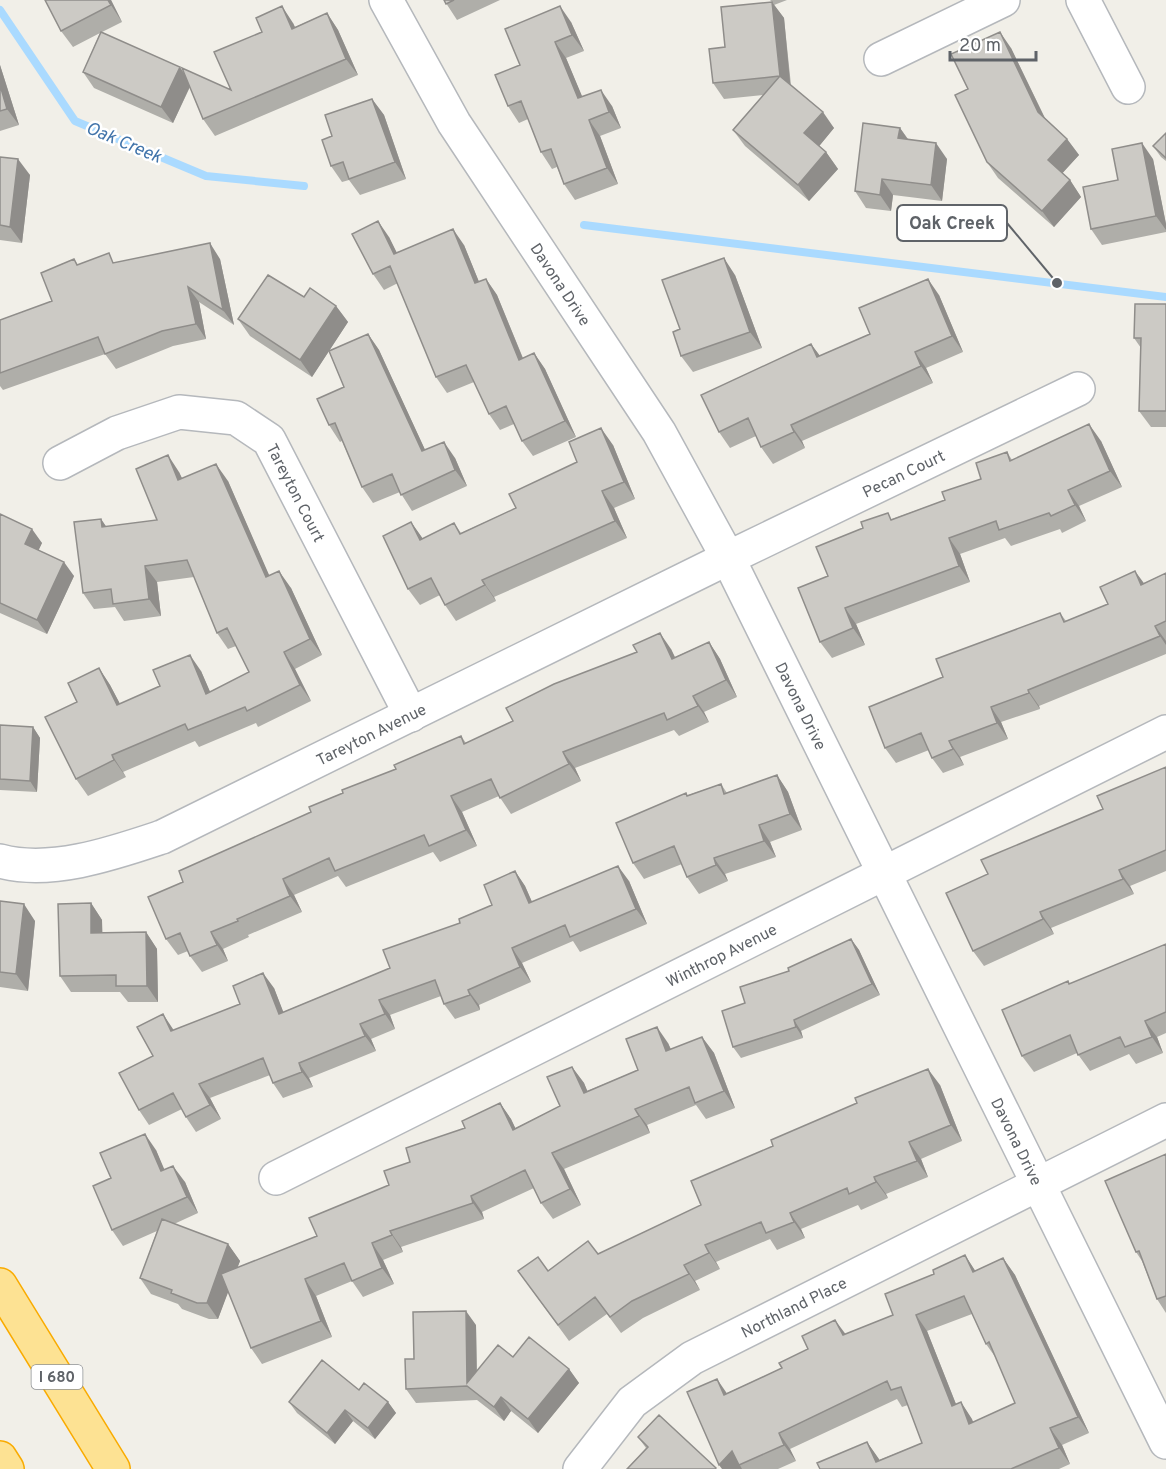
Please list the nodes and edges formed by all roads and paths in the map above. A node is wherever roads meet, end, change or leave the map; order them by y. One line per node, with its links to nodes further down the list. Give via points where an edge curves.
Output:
1 (386, 0): 8 (street, Davona Drive, via 454,123 659,432)
2 (1003, 0): 4 (street)
3 (1083, 0): 5 (street)
4 (881, 59)
5 (1128, 87)
6 (1078, 389): 8 (street, Pecan Court)
7 (60, 463): 9 (street, Tareyton Court, via 117,433 179,412 236,418 269,440)
8 (728, 558): 9 (street, Tareyton Avenue); 12 (street, Davona Drive)
9 (411, 715): 11 (street, Tareyton Avenue, via 162,837 88,861 14,865)
10 (1166, 732): 12 (street, Winthrop Avenue)
11 (0, 861)
12 (883, 874): 14 (street, Winthrop Avenue); 15 (street, Davona Drive)
13 (1166, 1120): 15 (street, Northland Place)
14 (276, 1178)
15 (1037, 1184): 17 (street, Davona Drive); 21 (street, Northland Place, via 692,1358 632,1402)
16 (0, 1285): 20 (highway, I 680)
17 (1166, 1442)
18 (0, 1458): 19 (highway)
19 (7, 1469)
20 (113, 1469)
21 (580, 1469)

